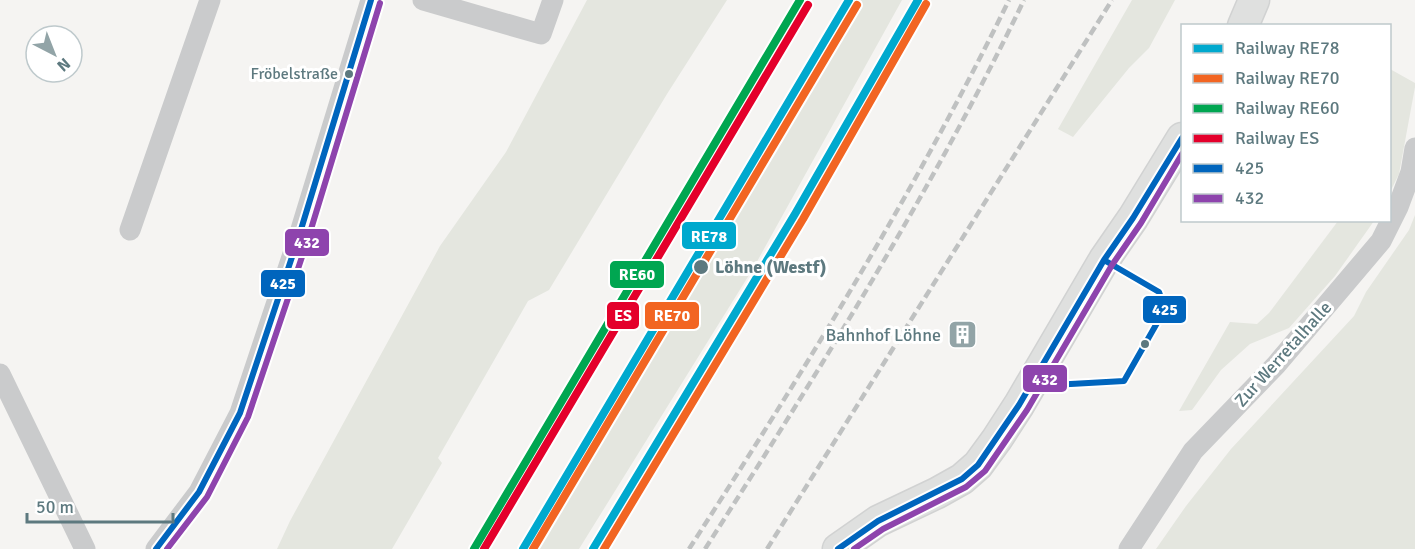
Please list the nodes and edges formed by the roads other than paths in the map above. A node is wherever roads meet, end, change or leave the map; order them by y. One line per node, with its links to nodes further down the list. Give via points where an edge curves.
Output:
1 (210, 0): 11 (street)
2 (371, 0): 14 (street, via 240,413 199,492)
3 (423, 0): 4 (street, via 540,34)
4 (553, 0)
5 (1254, 0): 6 (main road)
6 (1243, 24)
7 (1181, 140): 15 (main road, via 978,465 962,479 878,521)
8 (1415, 148): 9 (street, Zur Werretalhalle, via 1411,172)
9 (1391, 221)
10 (1390, 222): 16 (street, Zur Werretalhalle, via 1381,241 1276,365 1193,452)
11 (130, 230)
12 (0, 374): 13 (street)
13 (85, 549)
14 (156, 549)
15 (838, 549)
16 (1129, 549)

